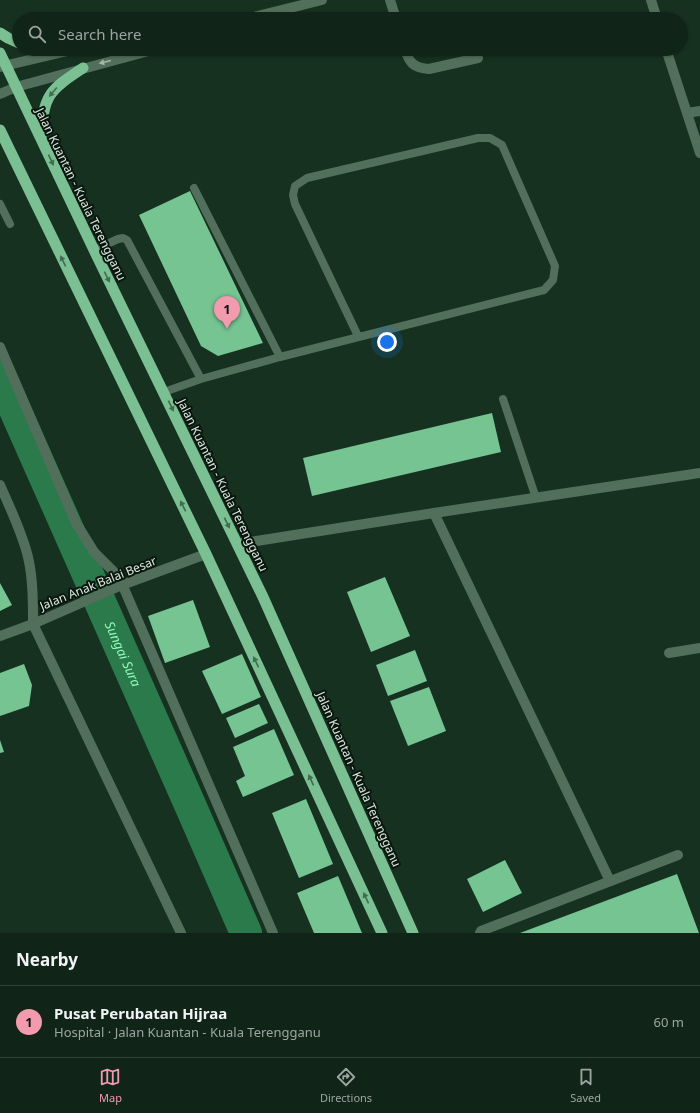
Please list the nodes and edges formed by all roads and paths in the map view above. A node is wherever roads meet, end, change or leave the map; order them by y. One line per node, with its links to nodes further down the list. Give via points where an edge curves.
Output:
1 (322, 0): 4 (street)
2 (390, 0): 5 (street)
3 (650, 0): 6 (street)
4 (274, 12)
5 (394, 12)
6 (654, 12)
7 (0, 32): 8 (highway)
8 (12, 40)
9 (0, 53): 15 (highway, Jalan Kuantan - Kuala Terengganu)
10 (46, 56): 15 (street)
11 (129, 56): 16 (street, one-way to 16)
12 (407, 56): 14 (street, via 414,66 429,69)
13 (668, 56): 20 (street)
14 (478, 58)
15 (3, 66): 17 (highway, Jalan Kuantan - Kuala Terengganu)
16 (83, 68): 17 (street); 22 (highway, one-way to 22, via 54,89 47,99 42,117)
17 (16, 87): 18 (street); 22 (highway, Jalan Kuantan - Kuala Terengganu)
18 (0, 94)
19 (700, 111): 20 (street)
20 (687, 113): 23 (street)
21 (0, 130): 39 (highway, one-way to 21)
22 (41, 139): 27 (highway, Jalan Kuantan - Kuala Terengganu, one-way to 27)
23 (700, 153)
24 (194, 188): 30 (lane)
25 (0, 204): 26 (lane)
26 (10, 224)
27 (94, 250): 31 (lane, via 118,239 127,240); 32 (highway, Jalan Kuantan - Kuala Terengganu, one-way to 32)
28 (358, 336): 28 (lane, via 544,290 553,280 555,266 502,145 490,138 478,138 307,178 295,186 294,204); 30 (lane)
29 (0, 347): 40 (street, via 76,523 94,552 119,577)
30 (280, 357): 31 (lane)
31 (201, 379): 32 (lane)
32 (164, 392): 38 (highway, Jalan Kuantan - Kuala Terengganu, one-way to 38)
33 (503, 399): 36 (lane)
34 (700, 473): 36 (street)
35 (0, 485): 41 (street, via 15,518 28,557)
36 (536, 498): 37 (street)
37 (434, 513): 38 (street); 46 (street)
38 (237, 544): 50 (highway, Jalan Kuantan - Kuala Terengganu)
39 (206, 554): 40 (street, Jalan Anak Balai Besar); 49 (highway, one-way to 39)
40 (117, 587): 41 (street, Jalan Anak Balai Besar); 48 (street)
41 (33, 624): 42 (street, Jalan Anak Balai Besar); 47 (street)
42 (0, 636)
43 (700, 648): 44 (street)
44 (669, 654)
45 (678, 855): 46 (street)
46 (610, 881): 51 (street)
47 (181, 933)
48 (273, 933)
49 (382, 933)
50 (413, 933)
51 (480, 933)

